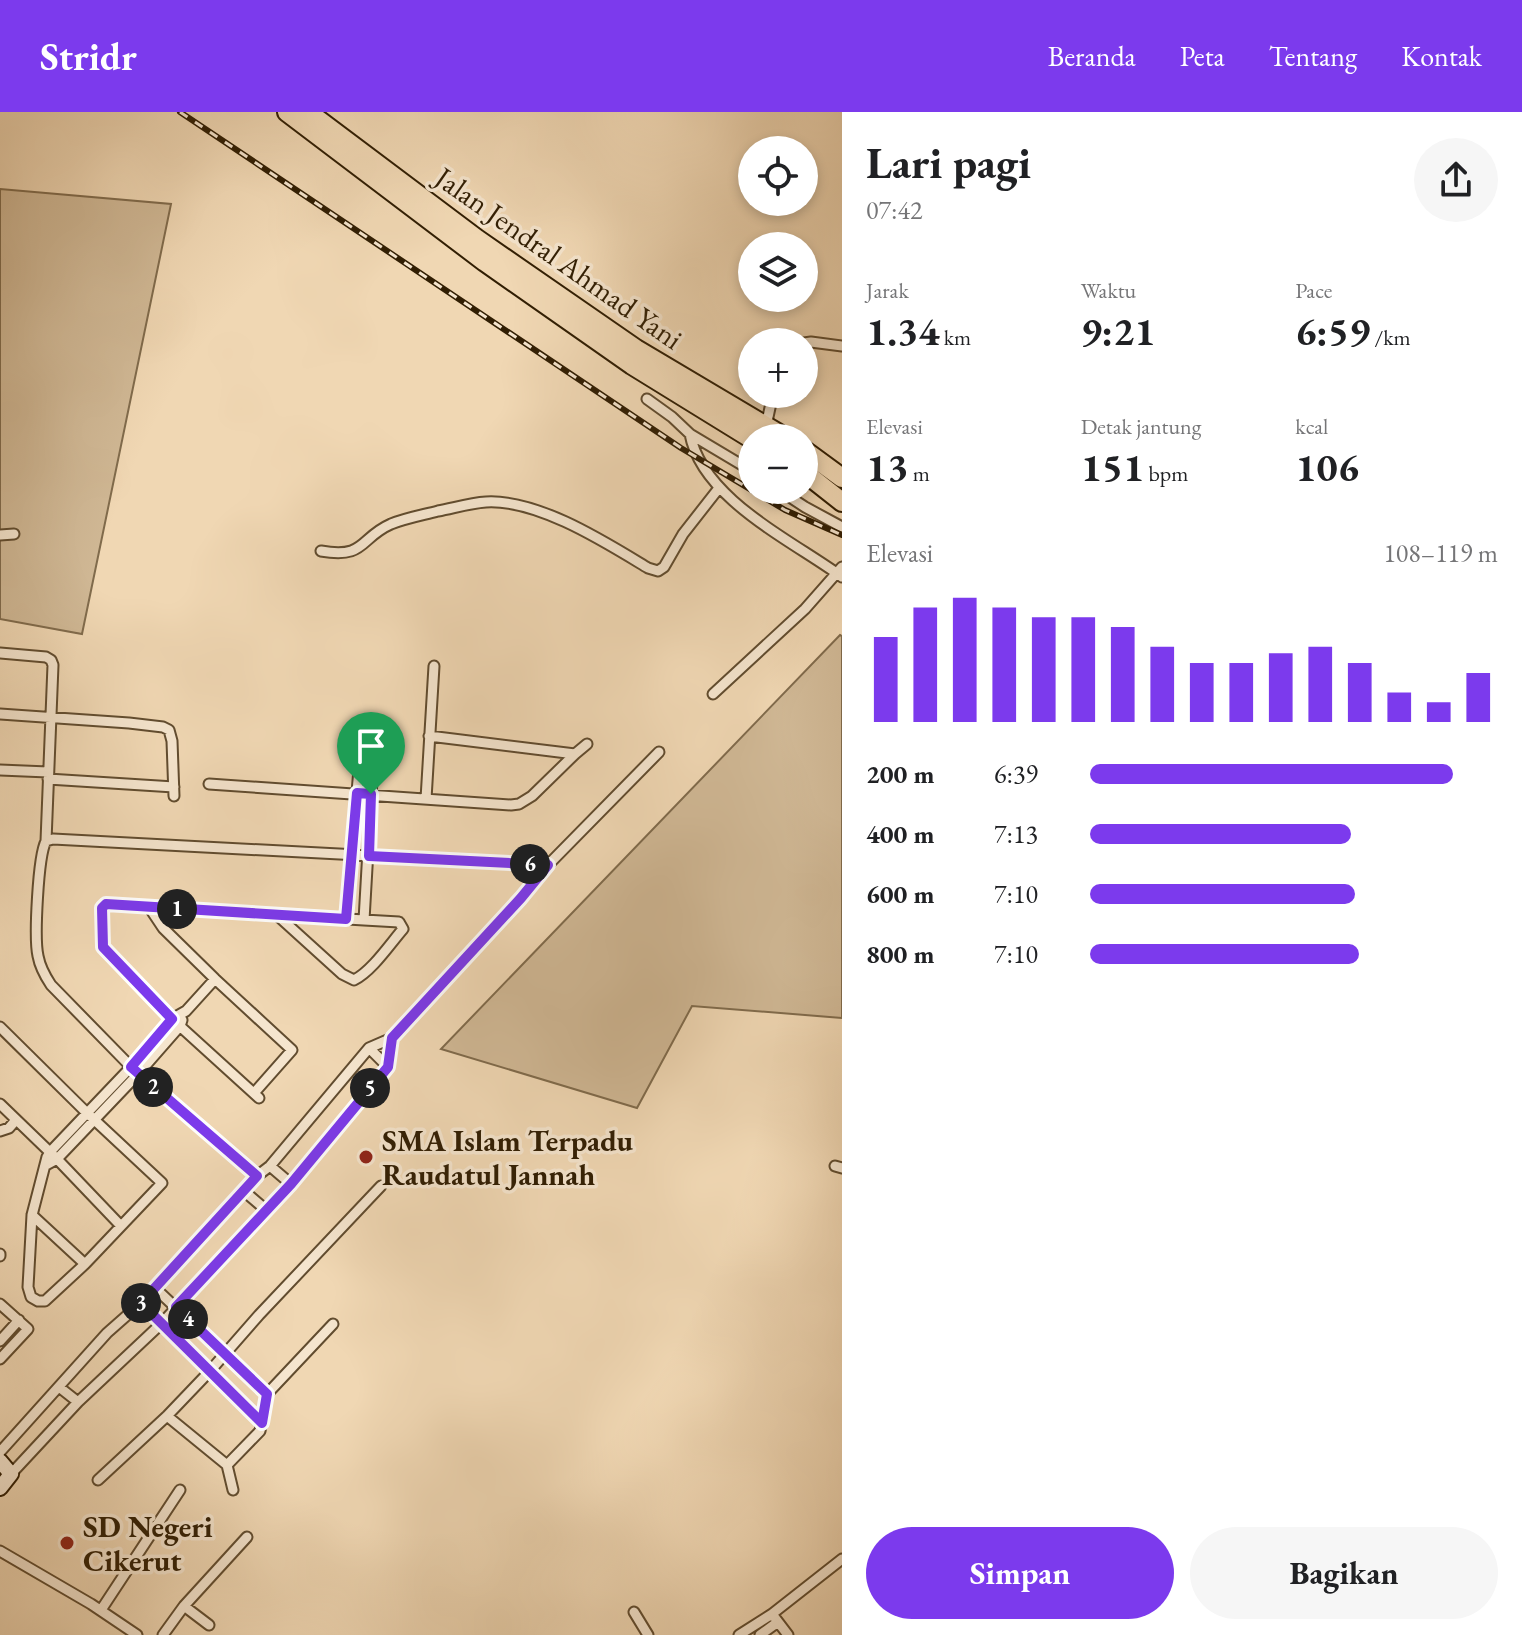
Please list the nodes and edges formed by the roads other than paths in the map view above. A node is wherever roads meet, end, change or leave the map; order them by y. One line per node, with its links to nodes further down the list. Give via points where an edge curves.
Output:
1 (287, 112): 6 (highway, Jalan Jendral Ahmad Yani, via 619,357)
2 (308, 112): 7 (highway, Jalan Jendral Ahmad Yani, via 477,239)
3 (818, 343): 4 (street)
4 (842, 346)
5 (647, 399): 8 (street)
6 (744, 424)
7 (747, 424)
8 (690, 434): 10 (street); 13 (street, via 698,458)
9 (818, 460): 11 (highway)
10 (738, 463)
11 (842, 478)
12 (818, 483): 14 (highway)
13 (719, 488): 19 (street, via 658,571 574,525 506,503 444,510 389,525 353,551); 20 (street, via 745,511)
14 (842, 502)
15 (800, 504): 16 (street)
16 (842, 527)
17 (14, 534): 18 (street)
18 (0, 535)
19 (321, 551)
20 (840, 572): 23 (street)
21 (0, 653): 25 (street, via 51,660)
22 (434, 666): 26 (street)
23 (713, 694)
24 (0, 714): 25 (street)
25 (51, 717): 31 (street); 31 (street, via 169,730 174,792)
26 (429, 736): 29 (street); 35 (street)
27 (587, 744): 29 (street)
28 (659, 752): 39 (street)
29 (575, 754): 35 (street, via 519,804)
30 (0, 770): 31 (street)
31 (48, 776): 36 (street)
32 (209, 784): 33 (street)
33 (357, 793): 34 (street); 34 (street, via 361,760 368,758); 37 (street)
34 (371, 794): 35 (street); 38 (street)
35 (426, 799)
36 (46, 841): 37 (street); 52 (street, via 37,930 43,973)
37 (352, 855): 38 (street); 42 (street)
38 (369, 856): 39 (street); 43 (street)
39 (548, 865): 49 (street)
40 (149, 907): 41 (street); 44 (street); 46 (street, via 104,905 103,947)
41 (278, 916): 42 (street); 43 (street, via 354,980 403,929 399,922)
42 (346, 919): 43 (street)
43 (364, 920)
44 (215, 979): 45 (street); 47 (street, via 292,1050 257,1096)
45 (186, 1011): 46 (street); 47 (street)
46 (172, 1019): 47 (street); 52 (street)
47 (180, 1026): 52 (street)
48 (0, 1027): 54 (street)
49 (392, 1038): 50 (street); 51 (street)
50 (369, 1048): 51 (street); 58 (street)
51 (388, 1067): 60 (street)
52 (134, 1070): 54 (street); 59 (street)
53 (0, 1104): 55 (street)
54 (90, 1117): 57 (street); 65 (street, via 165,1186)
55 (16, 1120): 56 (street); 57 (street)
56 (0, 1131)
57 (54, 1155): 64 (street, via 46,1165); 65 (street)
58 (270, 1166): 59 (street); 60 (street)
59 (257, 1176): 62 (street)
60 (291, 1184): 63 (street)
61 (381, 1186): 75 (street)
62 (244, 1191): 63 (street); 67 (street)
63 (266, 1210): 70 (street)
64 (32, 1215): 66 (street); 66 (street, via 31,1297 48,1299)
65 (121, 1226): 66 (street)
66 (85, 1264)
67 (155, 1288): 68 (street); 70 (street)
68 (141, 1303): 72 (street); 78 (street)
69 (0, 1304): 71 (street)
70 (176, 1307): 72 (street); 75 (street)
71 (19, 1320): 74 (street); 76 (street, via 28,1329)
72 (162, 1323): 77 (street); 80 (street)
73 (333, 1324): 79 (street)
74 (0, 1341)
75 (224, 1354): 77 (street); 79 (street)
76 (0, 1359)
77 (210, 1371): 81 (street); 82 (street)
78 (59, 1387): 80 (street); 83 (street)
79 (267, 1394): 82 (street)
80 (78, 1402): 86 (street)
81 (167, 1416): 85 (street); 87 (street)
82 (262, 1423): 85 (street)
83 (0, 1452)
84 (0, 1461): 86 (street)
85 (227, 1465): 90 (street)
86 (11, 1474): 88 (street)
87 (98, 1480)
88 (0, 1488)
89 (180, 1490): 95 (street)
90 (233, 1490)
91 (247, 1537): 94 (street)
92 (0, 1551): 95 (street)
93 (842, 1559): 97 (street)
94 (184, 1606): 98 (street); 100 (street)
95 (101, 1610): 99 (street)
96 (634, 1612): 101 (street)
97 (775, 1618): 102 (street); 103 (street); 104 (street)
98 (209, 1625)
99 (130, 1633)
100 (163, 1635)
101 (648, 1635)
102 (739, 1635)
103 (760, 1635)
104 (788, 1635)

